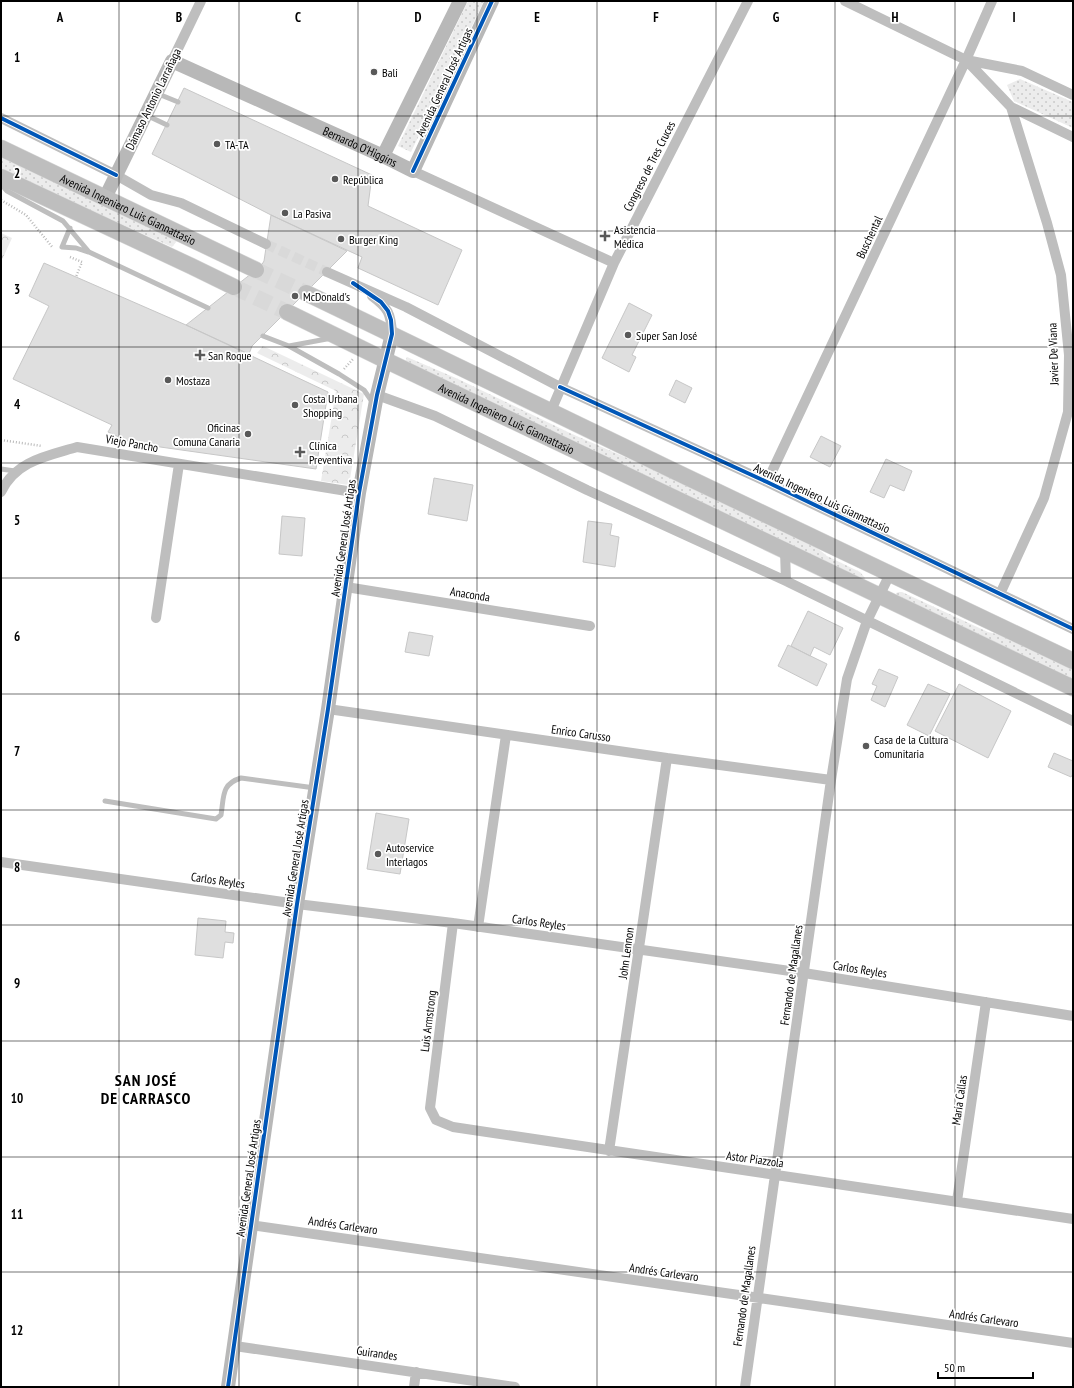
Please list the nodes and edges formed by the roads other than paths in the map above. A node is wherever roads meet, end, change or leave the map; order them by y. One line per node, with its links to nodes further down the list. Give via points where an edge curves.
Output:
1 (201, 1): 8 (street, Dámaso Antonio Larrañaga)
2 (460, 1): 18 (street, Avenida General José Artigas)
3 (492, 1): 19 (street, Avenida General José Artigas)
4 (748, 1): 27 (street, Congreso de Tres Cruces)
5 (845, 1): 7 (street)
6 (992, 1): 7 (street, Buschental)
7 (966, 60): 10 (street, via 1022,71); 12 (street); 46 (street, Buschental)
8 (172, 61): 9 (street, Dámaso Antonio Larrañaga); 18 (street, Bernardo O'Higgins)
9 (156, 93): 11 (lane); 13 (street, Dámaso Antonio Larrañaga)
10 (1073, 95)
11 (178, 102)
12 (1011, 107): 16 (street); 53 (street, Javier De Viana, via 1061,275 1068,355 1068,412 1044,498)
13 (145, 115): 15 (lane); 20 (street, Dámaso Antonio Larrañaga)
14 (1, 118): 20 (street, Avenida Ingeniero Luis Giannattasio)
15 (167, 125)
16 (1073, 137)
17 (1, 148): 23 (main road, Avenida Ingeniero Luis Giannattasio)
18 (383, 156): 19 (street, Bernardo O'Higgins)
19 (413, 172): 27 (street, Bernardo O'Higgins)
20 (116, 175): 23 (street, Dámaso Antonio Larrañaga); 25 (street, Avenida Ingeniero Luis Giannattasio, via 151,195 181,203)
21 (1, 177): 31 (main road, Avenida Ingeniero Luis Giannattasio)
22 (1, 184): 24 (lane, via 7,192 63,221)
23 (105, 198): 28 (main road, Avenida Ingeniero Luis Giannattasio)
24 (70, 228): 26 (lane); 26 (lane, via 62,247)
25 (266, 244)
26 (89, 252): 33 (lane)
27 (614, 263): 40 (street, Congreso de Tres Cruces)
28 (256, 270)
29 (327, 272): 30 (street, Avenida Ingeniero Luis Giannattasio)
30 (353, 282): 35 (street, via 381,302 388,311 392,320); 40 (street, Avenida Ingeniero Luis Giannattasio)
31 (234, 287)
32 (306, 293): 35 (main road, Avenida Ingeniero Luis Giannattasio)
33 (208, 308)
34 (287, 312): 37 (main road, Avenida Ingeniero Luis Giannattasio)
35 (392, 334): 39 (street, Avenida General José Artigas); 42 (main road, Avenida Ingeniero Luis Giannattasio)
36 (263, 336): 38 (lane)
37 (338, 338): 38 (lane); 39 (main road, Avenida Ingeniero Luis Giannattasio)
38 (289, 346): 41 (lane, via 339,374)
39 (385, 360): 41 (street, Avenida General José Artigas); 49 (main road, Avenida Ingeniero Luis Giannattasio)
40 (560, 387): 42 (street, Congreso de Tres Cruces); 46 (street, Avenida Ingeniero Luis Giannattasio)
41 (376, 401): 48 (street, Avenida General José Artigas); 51 (street, via 435,416 587,490)
42 (551, 411): 50 (main road, Avenida Ingeniero Luis Giannattasio)
43 (179, 464): 44 (street, Viejo Pancho, via 77,447 43,457); 48 (street, Viejo Pancho); 55 (street)
44 (19, 469): 45 (lane); 47 (street)
45 (1, 470)
46 (767, 482): 53 (street, Avenida Ingeniero Luis Giannattasio)
47 (1, 492)
48 (359, 493): 52 (street, Avenida General José Artigas)
49 (785, 550): 51 (street); 54 (main road, Avenida Ingeniero Luis Giannattasio)
50 (890, 574): 54 (street, Fernando de Magallanes); 59 (main road, Avenida Ingeniero Luis Giannattasio)
51 (786, 580): 56 (street)
52 (346, 587): 57 (street, Anaconda); 61 (street, Avenida General José Artigas)
53 (1000, 594): 58 (street, Avenida Ingeniero Luis Giannattasio)
54 (879, 596): 56 (street, Fernando de Magallanes); 60 (main road, Avenida Ingeniero Luis Giannattasio)
55 (156, 618)
56 (867, 621): 62 (street); 65 (street, Fernando de Magallanes, via 847,679)
57 (590, 626)
58 (1073, 629)
59 (1073, 660)
60 (1073, 688)
61 (328, 709): 63 (street, Enrico Carusso); 66 (street, Avenida General José Artigas)
62 (1073, 721)
63 (506, 735): 64 (street, Enrico Carusso); 71 (street)
64 (667, 758): 65 (street, Enrico Carusso); 72 (street, John Lennon)
65 (831, 780): 73 (street, Fernando de Magallanes)
66 (316, 788): 67 (lane, via 241,778 233,780 225,789 221,815 216,819); 69 (street, Avenida General José Artigas)
67 (105, 801)
68 (1, 862): 69 (street, Carlos Reyles)
69 (297, 904): 70 (street, Carlos Reyles); 81 (street, Avenida General José Artigas)
70 (453, 923): 71 (street, Carlos Reyles); 76 (street, Luis Armstrong, via 430,1108)
71 (478, 926): 72 (street, Carlos Reyles)
72 (640, 950): 73 (street, Carlos Reyles); 77 (street, John Lennon)
73 (804, 973): 74 (street, Carlos Reyles); 78 (street, Fernando de Magallanes)
74 (986, 1002): 75 (street, Carlos Reyles); 79 (street, María Callas)
75 (1073, 1016)
76 (436, 1120): 77 (street, Astor Piazzola, via 453,1127)
77 (609, 1151): 78 (street, Astor Piazzola)
78 (775, 1175): 79 (street, Astor Piazzola); 82 (street, Fernando de Magallanes)
79 (957, 1201): 80 (street, Astor Piazzola)
80 (1073, 1219)
81 (251, 1225): 82 (street, Andrés Carlevaro); 84 (street, Avenida General José Artigas)
82 (756, 1298): 83 (street, Andrés Carlevaro); 89 (street, Fernando de Magallanes)
83 (1073, 1344)
84 (235, 1346): 85 (street, Guirandes); 86 (street, Avenida General José Artigas)
85 (416, 1372): 87 (street); 88 (street, Guirandes)
86 (228, 1387)
87 (414, 1387)
88 (516, 1387)
89 (745, 1387)

